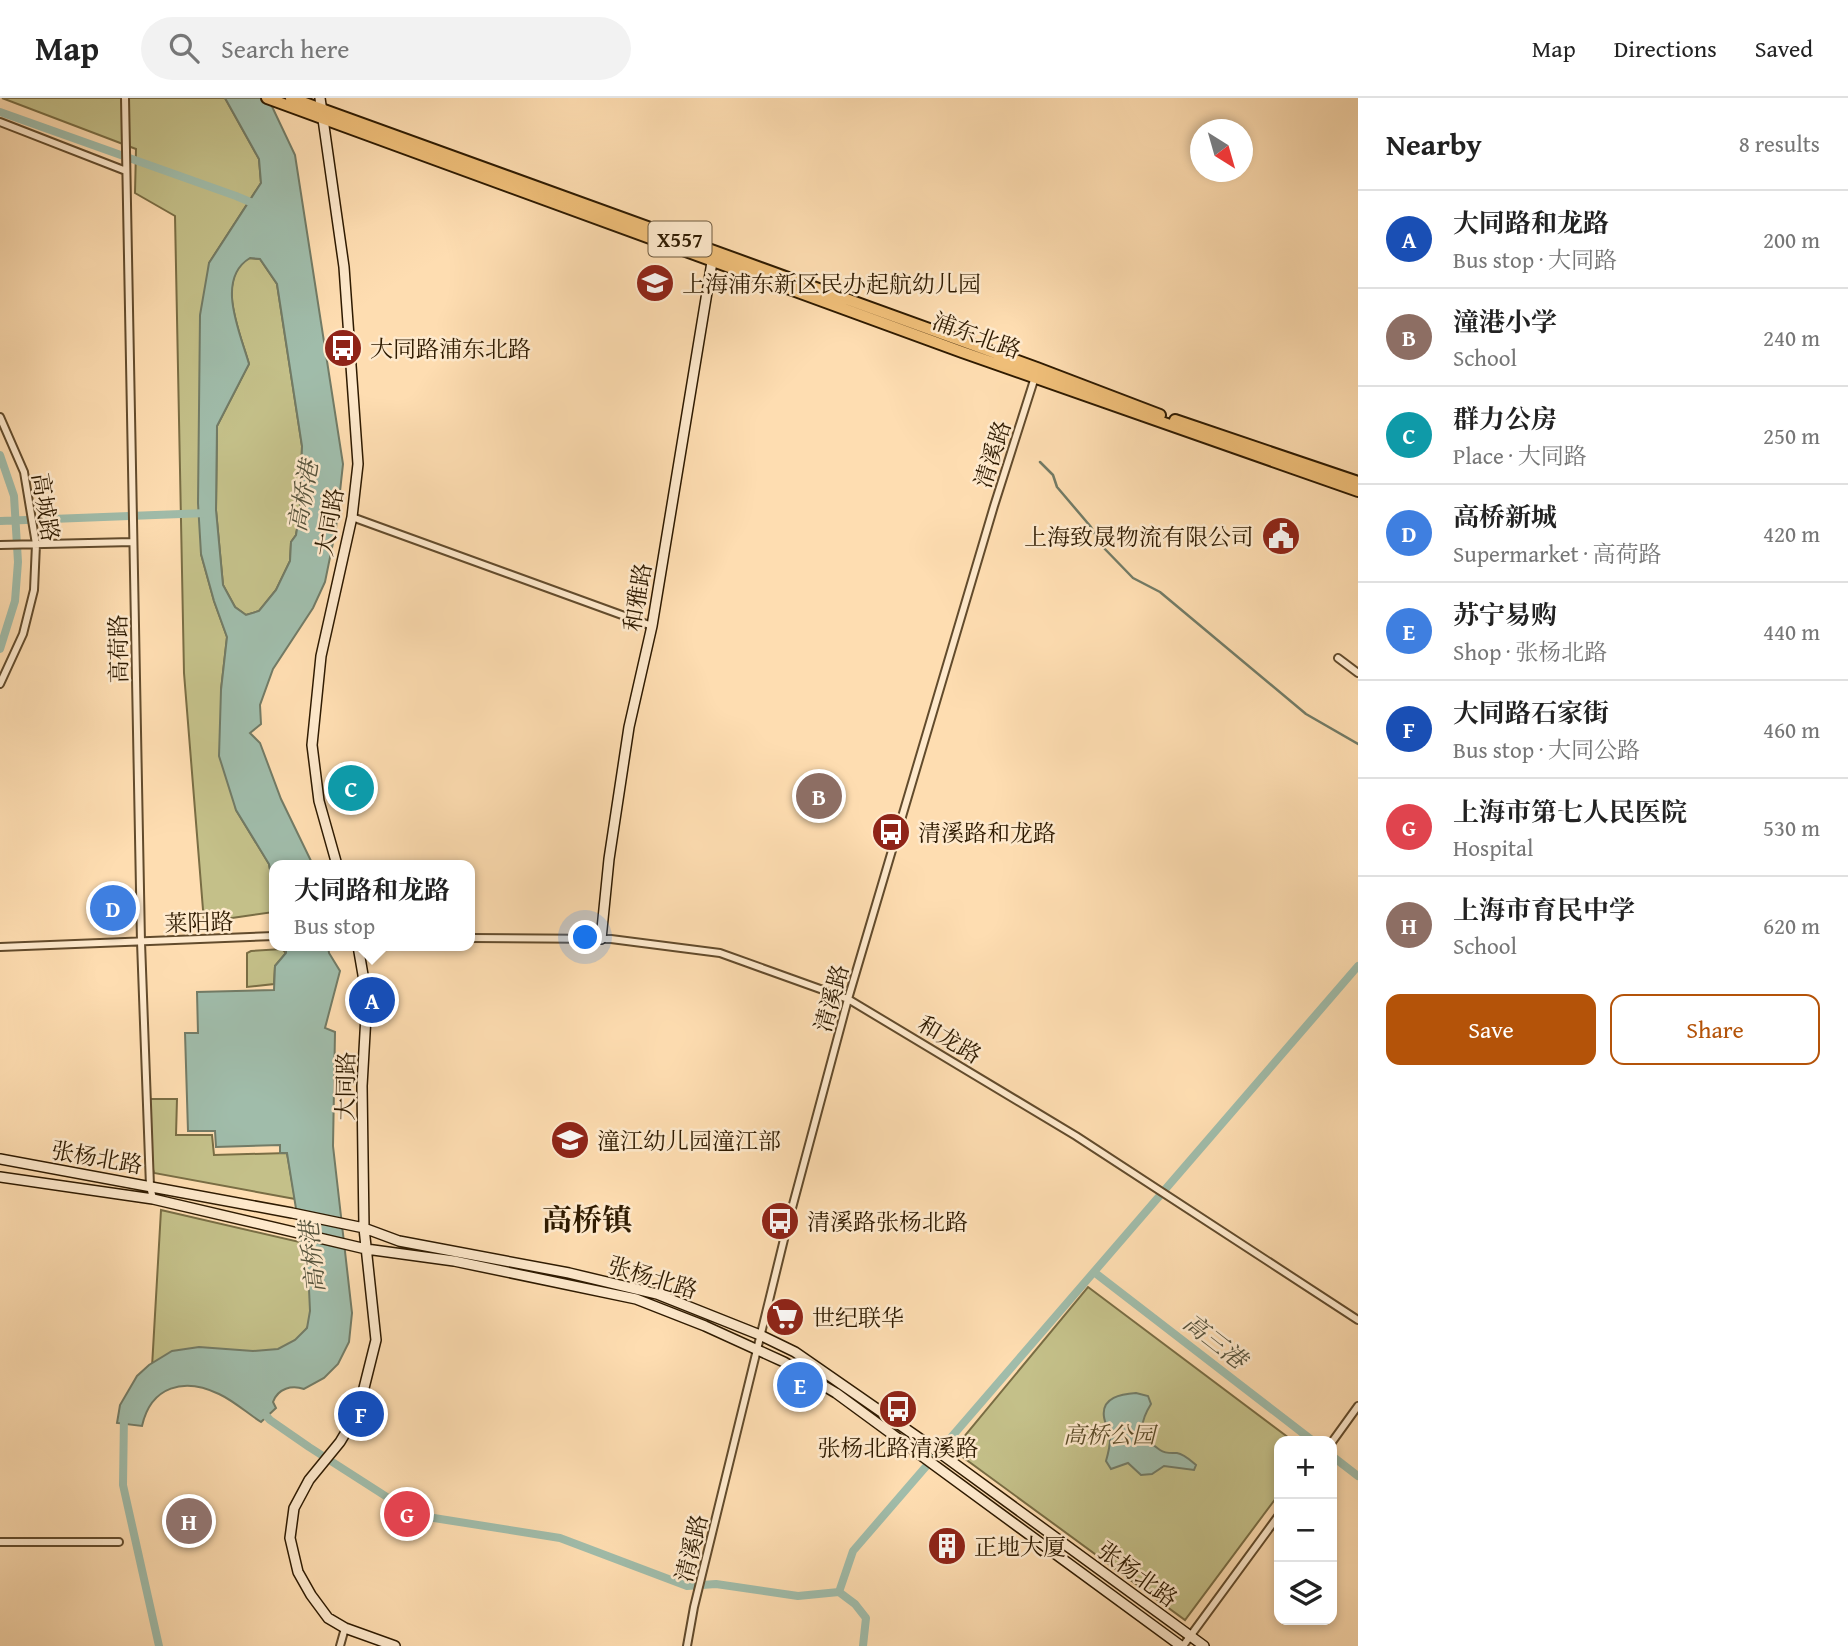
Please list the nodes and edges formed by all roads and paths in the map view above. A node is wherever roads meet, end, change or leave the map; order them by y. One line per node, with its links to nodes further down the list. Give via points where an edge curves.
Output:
1 (125, 98): 6 (street, 高荷路)
2 (291, 98): 4 (main road, 浦东北路 / X557)
3 (270, 99): 4 (main road, 浦东北路 / X557)
4 (322, 109): 7 (main road, 浦东北路 / X557); 8 (main road, 浦东北路 / X557); 12 (main road, 大同路, via 351,347 358,464)
5 (0, 122): 6 (street)
6 (126, 167): 13 (street, 高荷路)
7 (712, 261): 8 (main road, 浦东北路 / X557); 16 (main road, 和雅路)
8 (1036, 373): 10 (main road, 浦东北路 / X557); 11 (main road, 浦东北路 / X557); 27 (street, 清溪路)
9 (0, 417): 14 (street, 高城路, via 24,472)
10 (1358, 482)
11 (1358, 492)
12 (352, 517): 16 (street); 20 (main road, 大同路, via 321,656 312,746 319,801)
13 (133, 542): 14 (street); 24 (street, 高荷路)
14 (36, 544): 15 (street); 19 (street, 高城路, via 34,590 23,634)
15 (3, 545)
16 (652, 626): 23 (main road, 和雅路, via 629,726)
17 (1338, 658): 18 (street)
18 (1358, 673)
19 (0, 684)
20 (336, 860)
21 (269, 936): 24 (street, 莱阳路)
22 (475, 938): 23 (street, 和龙路)
23 (601, 939): 27 (street, 和龙路, via 720,953)
24 (141, 942): 25 (street, 莱阳路); 30 (street, 高荷路)
25 (0, 947)
26 (359, 951): 32 (main road, 大同路, via 367,998 362,1086)
27 (848, 999): 34 (street, 和龙路, via 1076,1136); 35 (street, 清溪路)
28 (0, 1158): 30 (main road, 张杨北路)
29 (0, 1177): 31 (main road, 张杨北路)
30 (150, 1186): 31 (street, 高荷路); 32 (main road, 张杨北路)
31 (153, 1199): 33 (main road, 张杨北路)
32 (364, 1228): 33 (main road, 大同路); 35 (main road, 张杨北路, via 399,1241 657,1294)
33 (366, 1249): 36 (main road, 张杨北路, via 454,1261 636,1299); 42 (main road, 大同路, via 376,1339 358,1412 309,1480 294,1508 290,1538 298,1572 311,1595 328,1618)
34 (1358, 1320)
35 (760, 1335): 36 (street, 清溪路); 43 (main road, 张杨北路, via 795,1352 934,1448)
36 (755, 1350): 46 (street, 清溪路); 47 (main road, 张杨北路, via 836,1393)
37 (1358, 1406): 38 (street)
38 (1337, 1436)
39 (1274, 1522): 43 (street)
40 (0, 1542): 41 (street)
41 (119, 1542)
42 (345, 1628): 44 (street); 45 (main road)
43 (1191, 1637): 47 (street); 48 (main road, 张杨北路)
44 (340, 1646)
45 (395, 1646)
46 (688, 1646)
47 (1182, 1646)
48 (1204, 1646)

